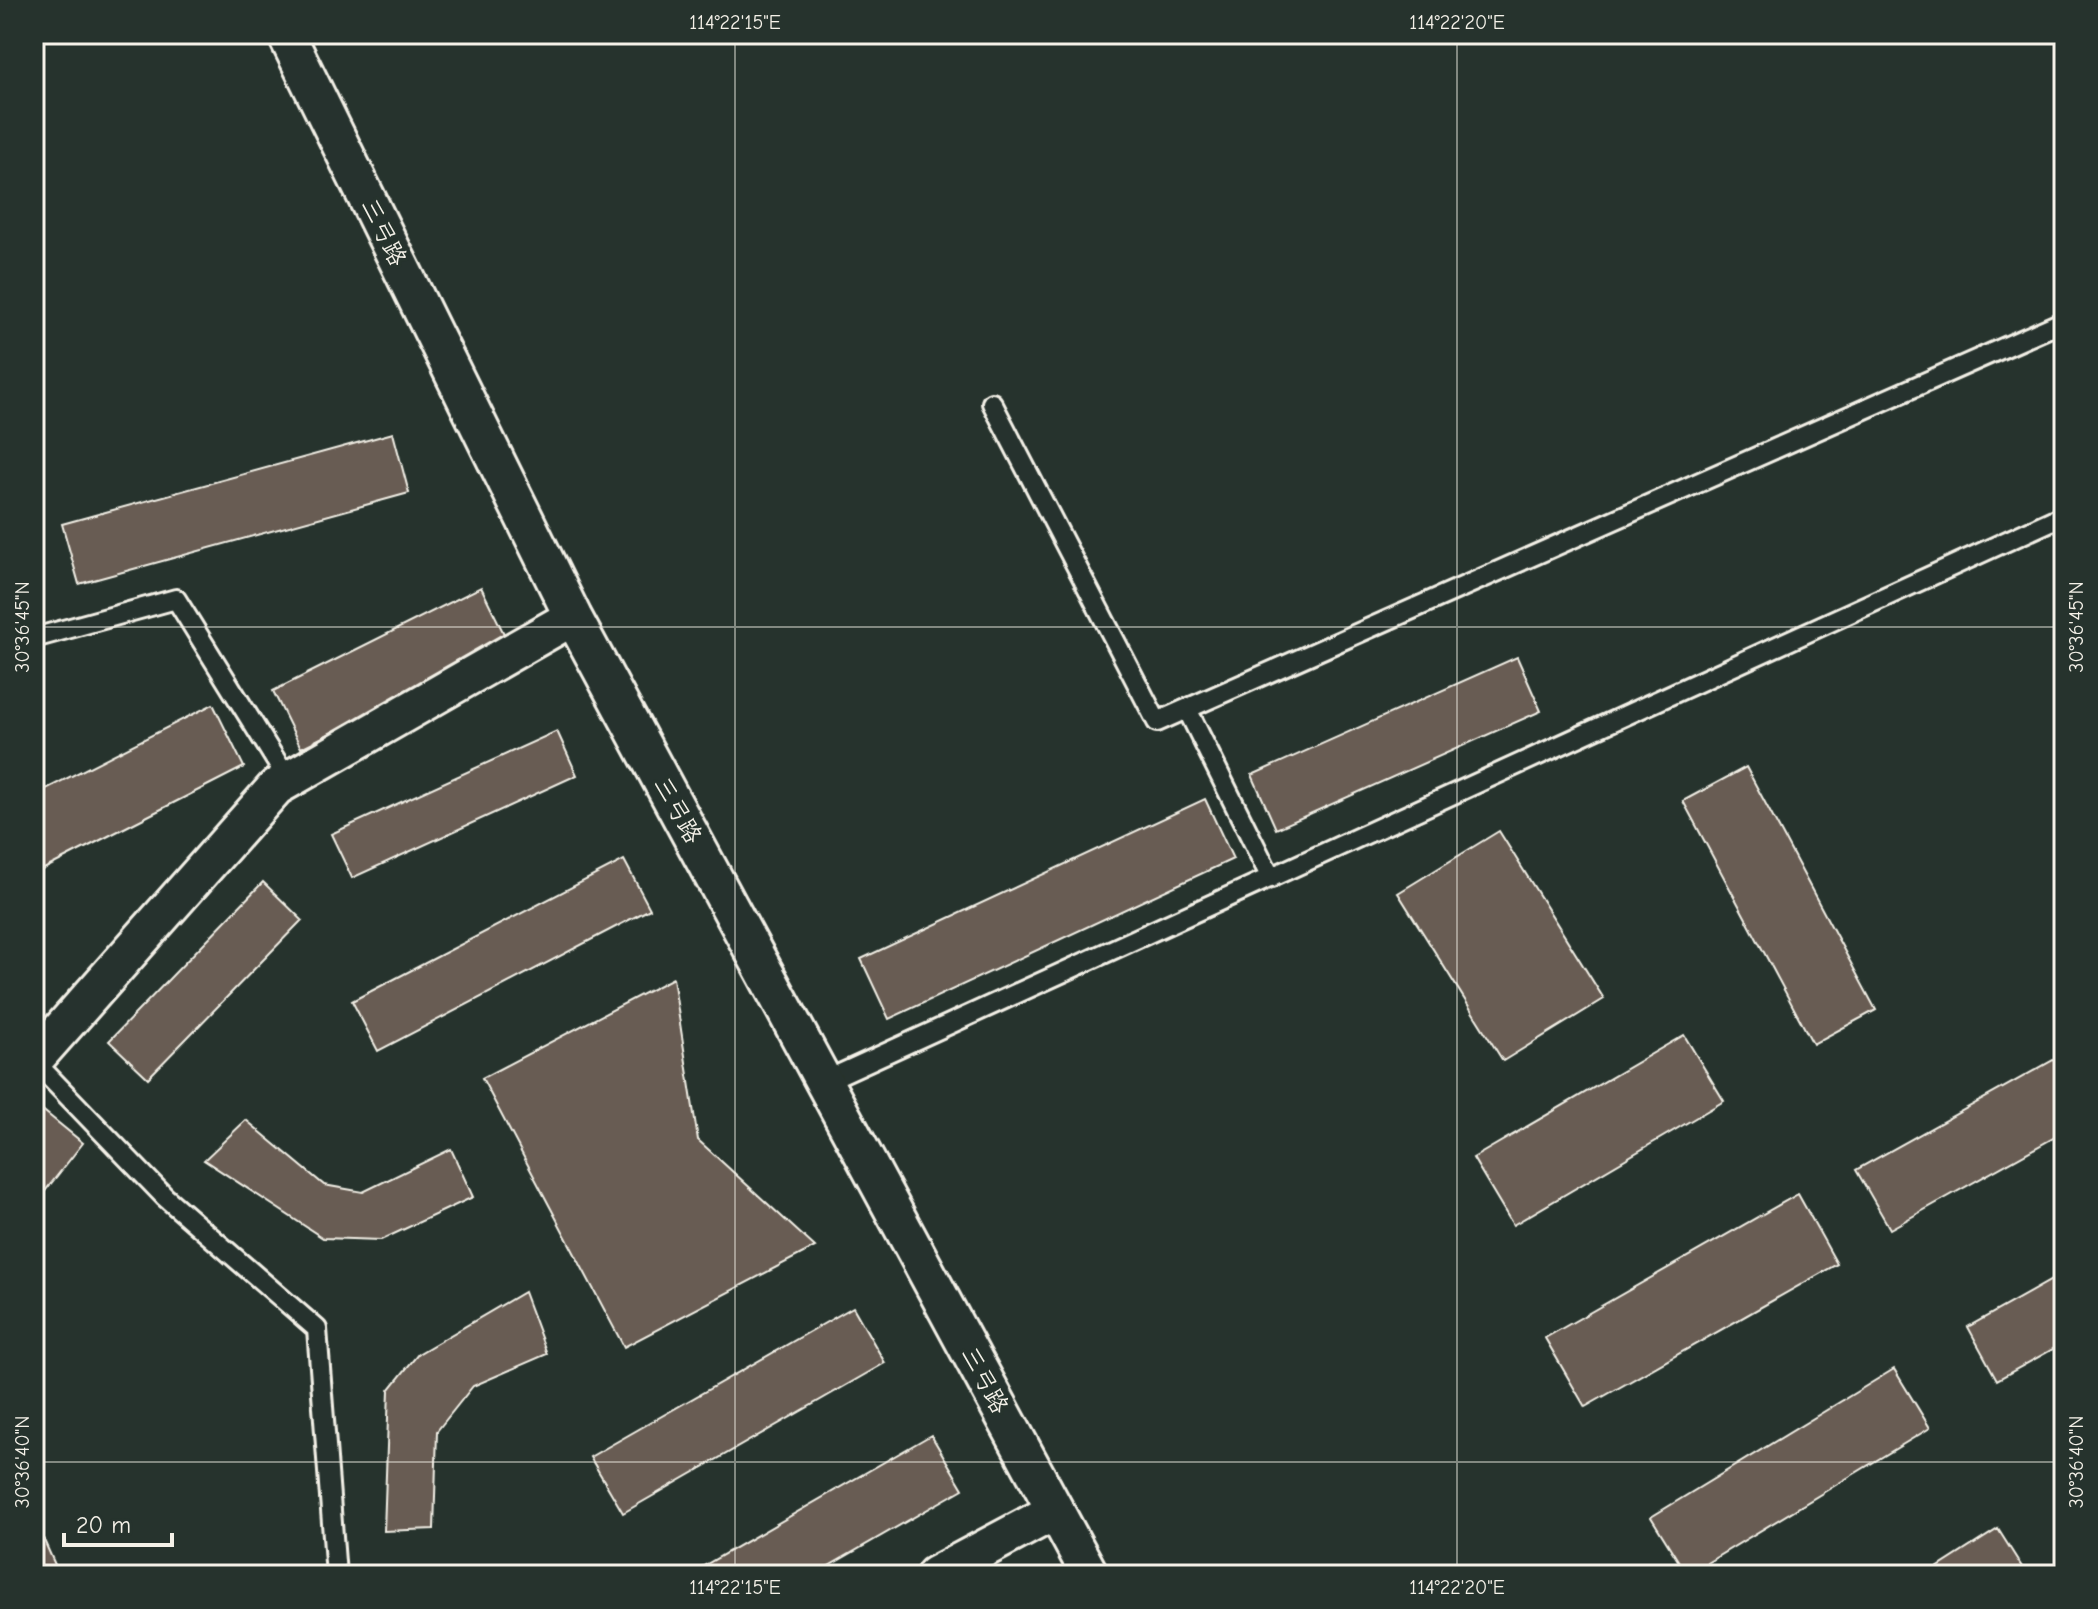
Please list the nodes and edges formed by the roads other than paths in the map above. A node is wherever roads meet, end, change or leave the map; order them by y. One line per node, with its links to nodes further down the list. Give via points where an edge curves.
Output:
1 (286, 34): 5 (street, 三弓路)
2 (2064, 321): 7 (lane)
3 (992, 403): 7 (lane, via 1157,722)
4 (2064, 515): 9 (lane)
5 (573, 617): 8 (street); 11 (street, 三弓路)
6 (34, 638): 8 (lane, via 176,599)
7 (1187, 709): 9 (lane)
8 (288, 780): 10 (street, via 276,787)
9 (1271, 878): 11 (lane)
10 (34, 1060): 13 (lane, via 165,1197 317,1329)
11 (825, 1081): 12 (street, 三弓路)
12 (1055, 1511): 14 (street); 15 (street, 三弓路)
13 (336, 1575)
14 (935, 1575)
15 (1090, 1575)

